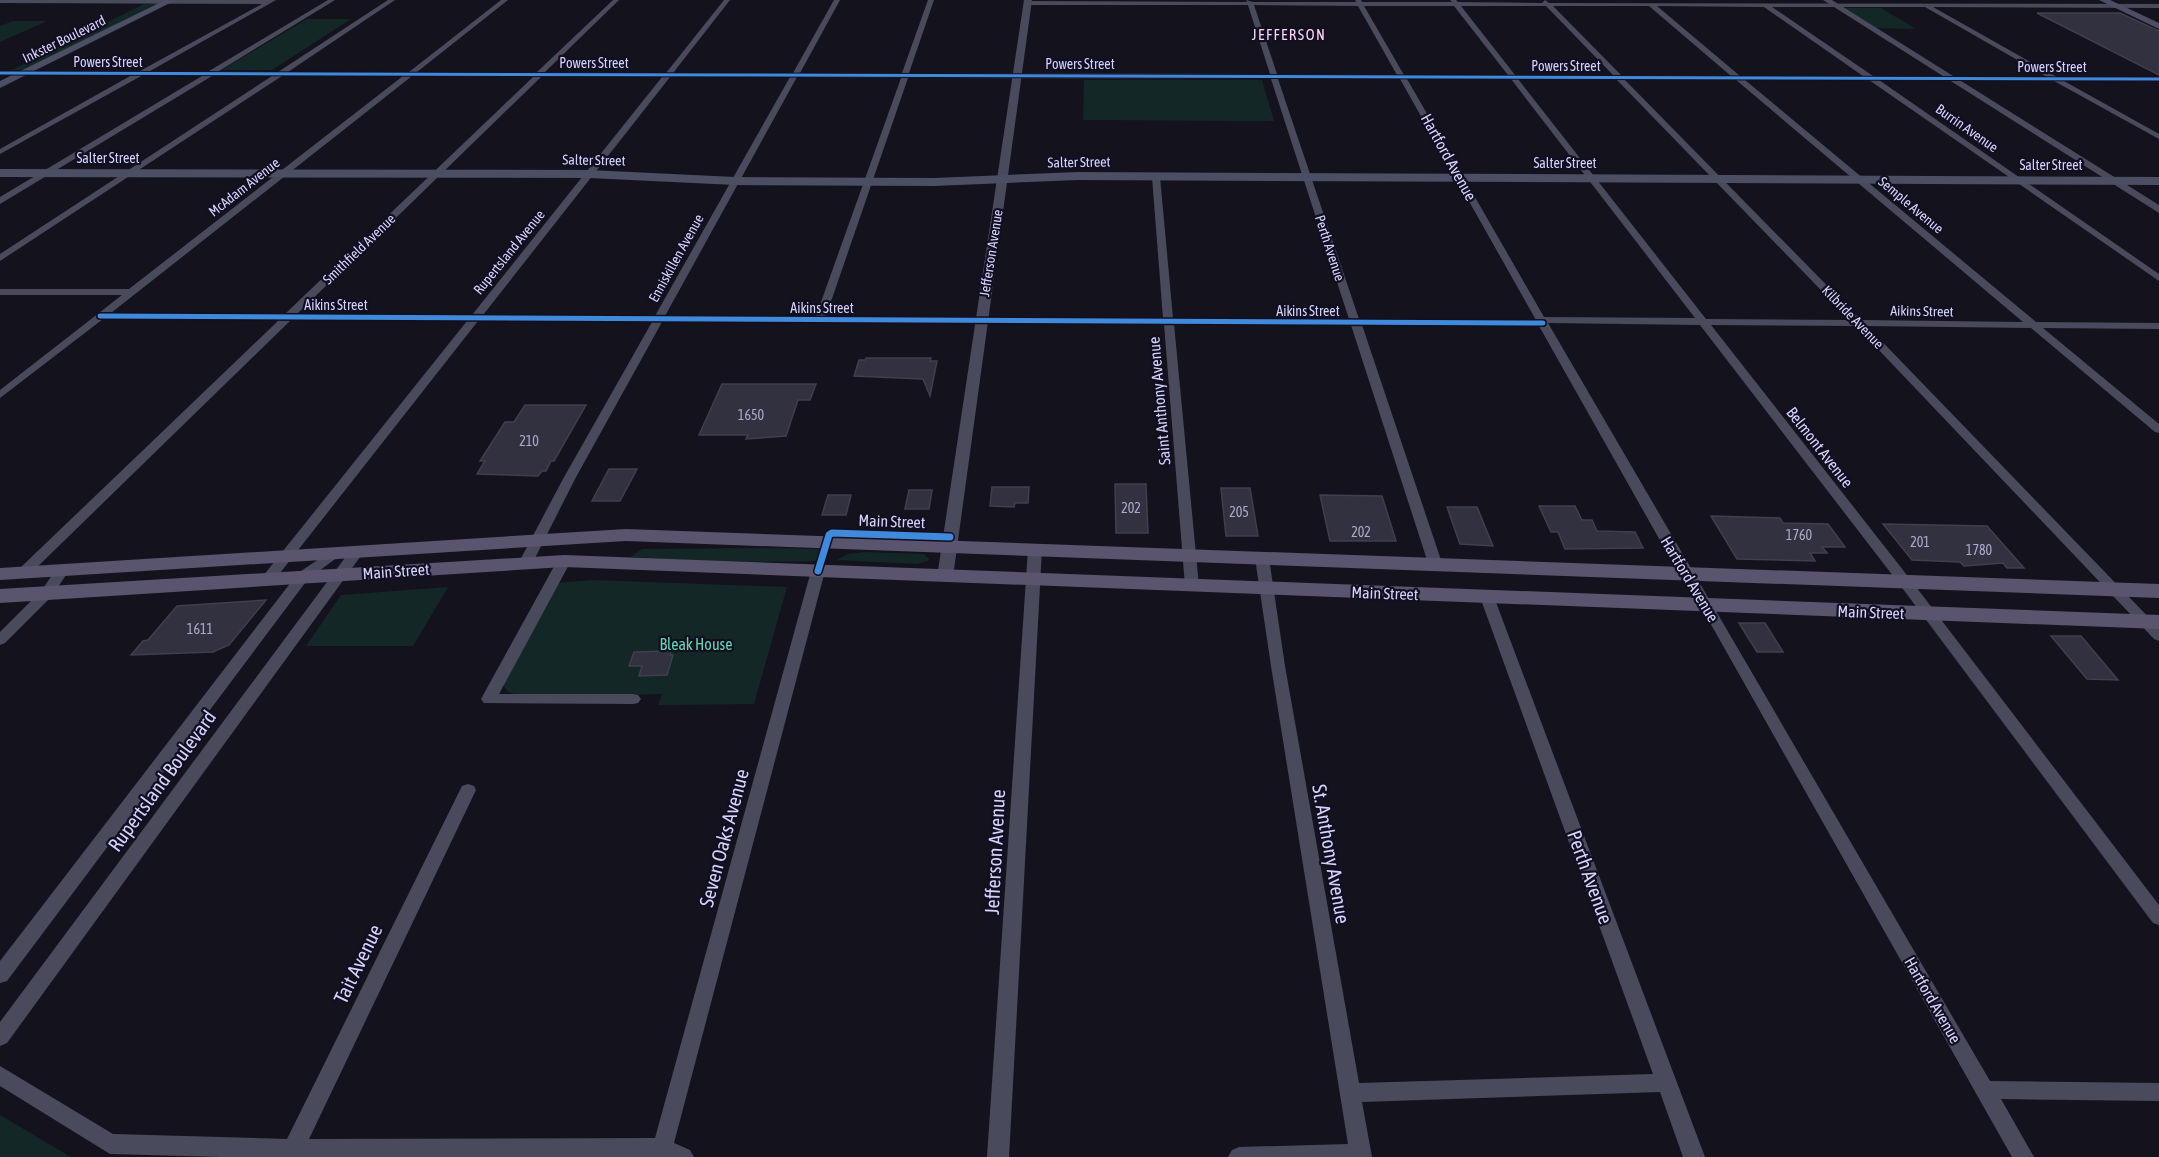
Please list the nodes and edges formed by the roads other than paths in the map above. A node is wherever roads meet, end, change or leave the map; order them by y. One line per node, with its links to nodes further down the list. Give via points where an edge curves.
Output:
1 (148, 0): 12 (street); 13 (street); 30 (main road, Inkster Boulevard)
2 (332, 0): 35 (street)
3 (392, 0): 36 (street)
4 (505, 0): 37 (street, McAdam Avenue)
5 (616, 0): 38 (street, Smithfield Avenue)
6 (727, 0): 39 (street, Rupertsland Avenue)
7 (837, 0): 40 (street, Enniskillen Avenue)
8 (931, 0): 41 (street)
9 (1885, 0): 24 (street)
10 (1992, 0): 26 (street)
11 (2103, 0): 27 (main road)
12 (2, 1)
13 (171, 1): 14 (street); 33 (main road, Inkster Boulevard)
14 (271, 1): 34 (street)
15 (1028, 2): 16 (street); 42 (street, Jefferson Avenue)
16 (1138, 2): 17 (street)
17 (1250, 2): 18 (street); 43 (street, Perth Avenue)
18 (1360, 2): 19 (street); 44 (street, Hartford Avenue)
19 (1454, 2): 20 (street); 45 (street, Belmont Avenue)
20 (1546, 2): 21 (street); 46 (street, Kilbride Avenue)
21 (1648, 2): 22 (street); 47 (street, Semple Avenue)
22 (1762, 2): 23 (street); 48 (street, Burrin Avenue)
23 (1831, 2): 24 (street); 49 (street)
24 (1893, 5): 25 (street)
25 (1926, 5): 26 (street); 50 (street)
26 (2002, 5): 27 (street)
27 (2116, 6): 28 (street); 29 (main road)
28 (2159, 6)
29 (2159, 26)
30 (67, 40)
31 (16, 65): 32 (main road, Inkster Boulevard)
32 (0, 73)
33 (24, 73): 34 (street, Powers Street); 52 (main road, Inkster Boulevard)
34 (140, 74): 35 (street, Powers Street); 54 (street)
35 (209, 74): 36 (street, Powers Street); 57 (street)
36 (280, 74): 37 (street, Powers Street); 56 (street)
37 (410, 74): 38 (street, Powers Street); 58 (street, McAdam Avenue)
38 (538, 75): 39 (street, Powers Street); 59 (street, Smithfield Avenue)
39 (667, 75): 40 (street, Powers Street); 60 (street, Rupertsland Avenue)
40 (795, 75): 41 (street, Powers Street); 69 (street, Enniskillen Avenue)
41 (904, 76): 42 (street, Powers Street); 70 (street)
42 (1017, 76): 43 (street, Powers Street); 63 (street, Jefferson Avenue)
43 (1274, 77): 44 (street, Powers Street); 62 (street, Perth Avenue)
44 (1404, 77): 45 (street, Powers Street); 64 (street, Hartford Avenue)
45 (1512, 77): 46 (street, Powers Street); 65 (street, Belmont Avenue)
46 (1619, 78): 47 (street, Powers Street); 66 (street, Kilbride Avenue)
47 (1740, 78): 48 (street, Powers Street); 67 (street, Semple Avenue)
48 (1872, 78): 49 (street, Powers Street); 68 (street, Burrin Avenue)
49 (1951, 79): 50 (street, Powers Street); 71 (street)
50 (2055, 79): 51 (street, Powers Street); 53 (street)
51 (2159, 79)
52 (0, 85)
53 (2159, 137)
54 (0, 152)
55 (0, 172): 57 (main road, Salter Street)
56 (130, 172): 57 (main road, Salter Street); 58 (main road, Salter Street); 75 (street)
57 (46, 173): 73 (street)
58 (282, 174): 59 (main road, Salter Street); 78 (street, McAdam Avenue)
59 (437, 174): 60 (main road, Salter Street); 80 (street, Smithfield Avenue)
60 (589, 174): 69 (main road, Salter Street); 81 (street, Rupertsland Avenue)
61 (1156, 177): 62 (main road, Salter Street); 63 (main road, Salter Street); 86 (street, Saint Anthony Avenue)
62 (1307, 177): 64 (main road, Salter Street); 88 (street, Perth Avenue)
63 (1004, 178): 70 (main road, Salter Street); 84 (street, Jefferson Avenue)
64 (1460, 178): 65 (main road, Salter Street); 87 (street, Hartford Avenue)
65 (1593, 178): 66 (main road, Salter Street); 85 (street, Belmont Avenue)
66 (1717, 179): 67 (main road, Salter Street); 89 (street, Kilbride Avenue)
67 (1860, 180): 68 (main road, Salter Street); 90 (street, Semple Avenue)
68 (2019, 180): 71 (main road, Salter Street); 76 (street, Burrin Avenue)
69 (735, 181): 70 (main road, Salter Street); 82 (street, Enniskillen Avenue)
70 (867, 181): 83 (street)
71 (2112, 181): 72 (main road, Salter Street); 74 (street)
72 (2159, 181)
73 (0, 201)
74 (2159, 210)
75 (0, 258)
76 (2159, 278)
77 (0, 292): 78 (street)
78 (131, 292): 79 (street, McAdam Avenue)
79 (100, 316): 80 (street, Aikins Street); 92 (street, McAdam Avenue)
80 (288, 316): 81 (street, Aikins Street); 109 (street, Smithfield Avenue)
81 (474, 318): 82 (street, Aikins Street); 99 (street, Rupertsland Avenue)
82 (659, 319): 83 (street, Aikins Street); 95 (street, Enniskillen Avenue)
83 (820, 320): 84 (street, Aikins Street)
84 (981, 321): 86 (street, Aikins Street); 96 (street, Jefferson Avenue)
85 (1700, 321): 87 (street, Aikins Street); 89 (street, Aikins Street); 117 (street, Belmont Avenue)
86 (1169, 322): 88 (street, Aikins Street); 100 (street, Saint Anthony Avenue)
87 (1542, 322): 88 (street, Aikins Street); 112 (street, Hartford Avenue)
88 (1355, 323): 104 (street, Perth Avenue)
89 (1859, 324): 90 (street, Aikins Street); 120 (street, Kilbride Avenue)
90 (2035, 326): 91 (street, Aikins Street); 93 (street, Semple Avenue)
91 (2159, 326)
92 (0, 395)
93 (2159, 430)
94 (668, 536): 95 (main road, Main Street); 96 (main road, Main Street); 105 (main road, via 629,550 621,559)
95 (537, 540): 98 (main road, Main Street); 103 (street, Enniskillen Avenue)
96 (949, 546): 97 (main road, Main Street); 114 (street, Jefferson Avenue)
97 (1035, 549): 100 (main road, Main Street); 116 (street, Jefferson Avenue)
98 (348, 551): 99 (main road, Main Street); 111 (street, Rupertsland Boulevard); 113 (street, Rupertsland Boulevard)
99 (288, 554): 107 (main road, Main Street); 115 (street, Rupertsland Avenue)
100 (1190, 555): 101 (main road, Main Street); 118 (street, Saint Anthony Avenue)
101 (1262, 558): 104 (main road, Main Street); 119 (street, St. Anthony Avenue)
102 (564, 561): 103 (main road, Main Street); 105 (main road, Main Street); 130 (street, via 489,699)
103 (526, 562): 111 (main road, Main Street)
104 (1435, 563): 106 (main road, Main Street); 123 (main road, via 1437,572 1431,582)
105 (623, 564): 108 (main road, Main Street)
106 (1517, 567): 112 (main road, Main Street); 125 (main road, via 1494,575 1485,588)
107 (63, 570): 109 (main road, Main Street); 122 (street)
108 (818, 571): 114 (main road, Main Street); 141 (street, Seven Oaks Avenue)
109 (24, 572): 110 (main road, Main Street)
110 (0, 573)
111 (340, 574): 113 (main road, Main Street); 134 (street, Rupertsland Boulevard)
112 (1686, 574): 117 (main road, Main Street); 126 (street, Hartford Avenue)
113 (303, 576): 115 (main road, Main Street); 133 (street, Rupertsland Boulevard)
114 (945, 577): 116 (main road, Main Street)
115 (268, 579): 122 (main road, Main Street)
116 (1032, 580): 118 (main road, Main Street); 144 (street, Jefferson Avenue)
117 (1905, 582): 120 (main road, Main Street); 127 (street, Belmont Avenue)
118 (1192, 586): 119 (main road, Main Street)
119 (1266, 588): 123 (main road, Main Street); 139 (street, St. Anthony Avenue)
120 (2116, 590): 121 (main road, Main Street); 128 (street, Kilbride Avenue)
121 (2159, 591)
122 (47, 593): 124 (main road, Main Street); 129 (street)
123 (1406, 594): 125 (main road, Main Street)
124 (0, 596)
125 (1487, 597): 126 (main road, Main Street); 136 (street, Perth Avenue)
126 (1707, 605): 127 (main road, Main Street); 137 (street, Hartford Avenue)
127 (1928, 614): 128 (main road, Main Street); 132 (street, Belmont Avenue)
128 (2154, 627)
129 (0, 640)
130 (633, 699)
131 (468, 790): 140 (street, Tait Avenue)
132 (2159, 918)
133 (0, 975)
134 (0, 1037)
135 (0, 1075): 140 (street, via 110,1144)
136 (1666, 1083): 139 (street); 146 (street, Perth Avenue)
137 (1985, 1090): 138 (street); 147 (street, Hartford Avenue)
138 (2159, 1092)
139 (1350, 1093): 142 (street, St. Anthony Avenue)
140 (290, 1153): 141 (street)
141 (661, 1153): 143 (street)
142 (1361, 1155): 145 (street)
143 (683, 1157)
144 (998, 1157)
145 (1239, 1157)
146 (1694, 1157)
147 (2023, 1157)

